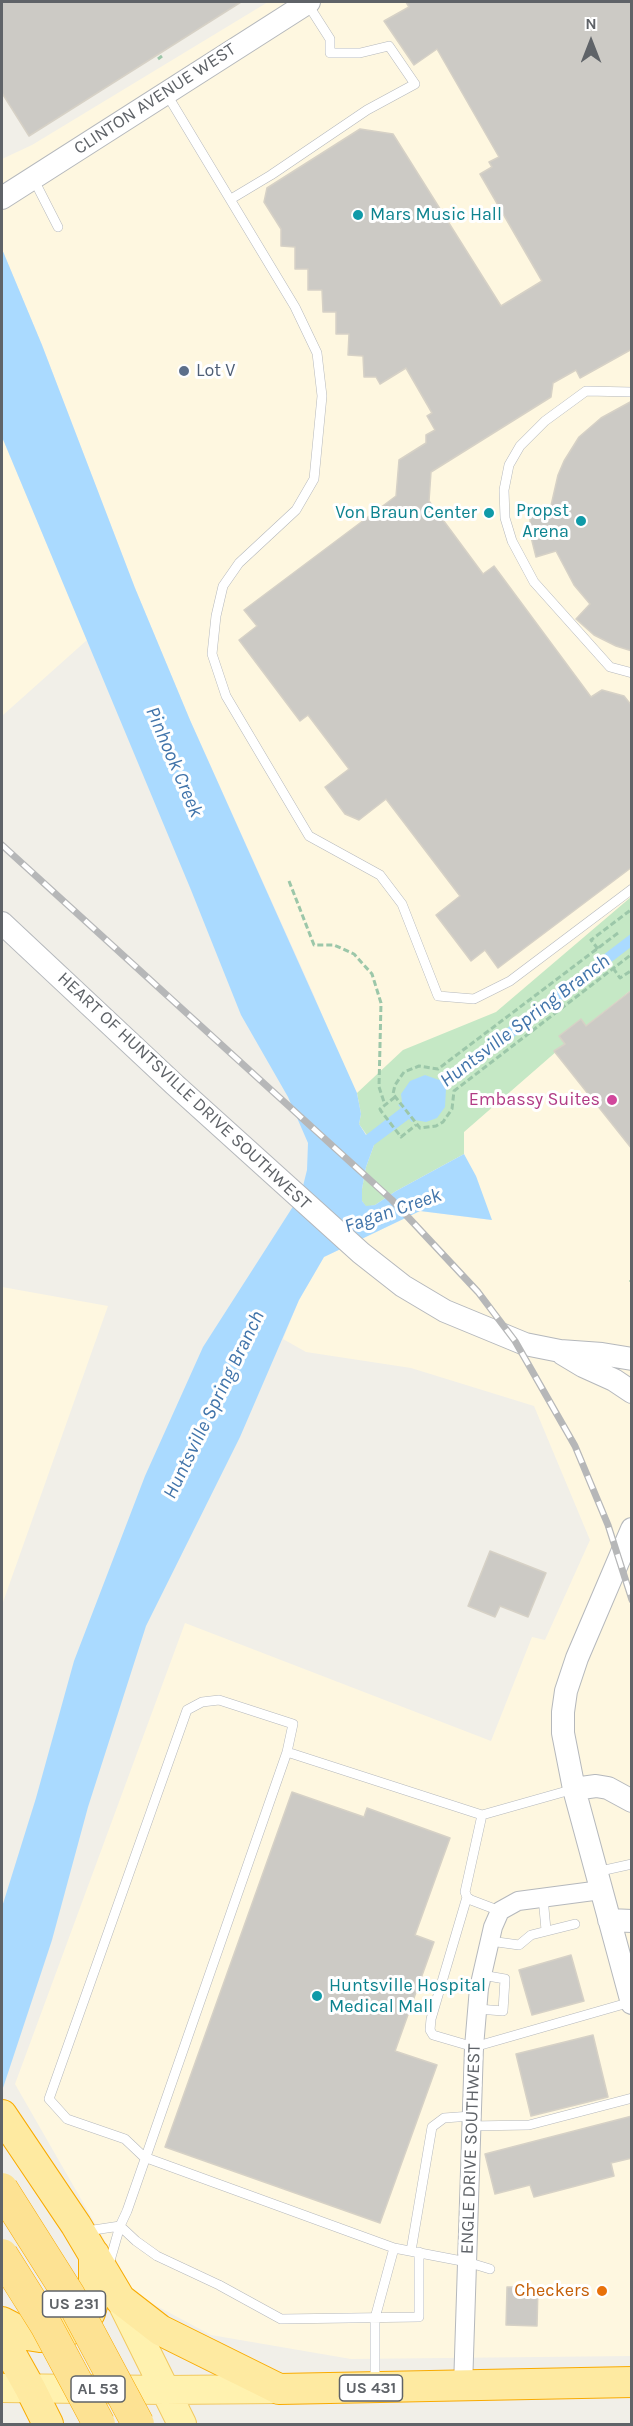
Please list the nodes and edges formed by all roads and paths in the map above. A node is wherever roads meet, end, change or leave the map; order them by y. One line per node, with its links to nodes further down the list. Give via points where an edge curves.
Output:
1 (308, 2): 4 (street, CLINTON AVENUE WEST); 7 (lane, via 330,39 330,53 360,53 389,45 415,84 367,110)
2 (162, 56): 3 (path)
3 (158, 58)
4 (166, 93): 5 (street, CLINTON AVENUE WEST); 7 (lane)
5 (33, 177): 6 (street, CLINTON AVENUE WEST); 8 (lane)
6 (2, 198)
7 (231, 199): 12 (lane, via 296,307 317,353 322,396 314,479 296,510 238,563 223,586 212,654 226,696 309,836 380,875 402,904 438,996 474,999 510,981)
8 (58, 227)
9 (632, 392): 10 (lane, via 586,392 546,421 520,446 509,465 504,490 505,518 512,541 534,582 610,666)
10 (632, 673)
11 (289, 881): 21 (path, via 314,945 334,945 354,954 372,974 381,1003 379,1087)
12 (632, 889)
13 (632, 909): 16 (path, via 591,940)
14 (2, 923): 23 (street, HEART OF HUNTSVILLE DRIVE SOUTHWEST, via 361,1253 403,1286 445,1311 525,1344)
15 (618, 933): 16 (path)
16 (598, 949): 20 (path, via 438,1069 419,1066 404,1072 395,1084)
17 (632, 954): 18 (path)
18 (612, 968): 19 (path, via 620,978); 22 (path, via 454,1091 452,1109 443,1122 428,1128)
19 (632, 970)
20 (395, 1097): 21 (path); 22 (path)
21 (385, 1105): 22 (path, via 380,1109 401,1137)
22 (417, 1125)
23 (560, 1351): 24 (street, HEART OF HUNTSVILLE DRIVE SOUTHWEST); 25 (street, HEART OF HUNTSVILLE DRIVE SOUTHWEST)
24 (632, 1359)
25 (632, 1392)
26 (632, 1529): 28 (street, via 566,1691 563,1733)
27 (288, 1752): 30 (lane); 47 (lane); 47 (lane, via 293,1724 219,1700 202,1702 187,1710 49,2099 66,2118 125,2139)
28 (574, 1789): 29 (street, via 608,1788); 30 (lane); 32 (street)
29 (632, 1801)
30 (482, 1815): 33 (lane)
31 (632, 1864): 32 (lane)
32 (599, 1881): 34 (street); 36 (street)
33 (466, 1897): 35 (lane); 43 (lane, via 430,2030 439,2038)
34 (543, 1897): 35 (street, via 518,1900); 38 (lane)
35 (500, 1911): 39 (street, ENGLE DRIVE SOUTHWEST)
36 (620, 1921): 41 (street)
37 (576, 1924): 38 (lane)
38 (546, 1930): 39 (lane, via 519,1945)
39 (490, 1941): 40 (street, ENGLE DRIVE SOUTHWEST)
40 (482, 1976): 42 (street, ENGLE DRIVE SOUTHWEST); 42 (lane, via 505,1979 503,2011)
41 (630, 1991): 43 (lane)
42 (478, 2009): 43 (street, ENGLE DRIVE SOUTHWEST)
43 (474, 2047): 46 (street, ENGLE DRIVE SOUTHWEST)
44 (632, 2098): 46 (lane, via 529,2125)
45 (2, 2115): 54 (highway, US 431)
46 (471, 2121): 51 (lane, via 444,2118 432,2127); 53 (street, ENGLE DRIVE SOUTHWEST)
47 (144, 2157): 49 (lane); 50 (lane)
48 (2, 2189): 67 (highway, US 231, bridge, via 69,2295)
49 (120, 2226): 54 (lane); 54 (lane, via 98,2231); 56 (lane, via 157,2256 281,2319)
50 (394, 2248): 51 (lane); 56 (lane)
51 (415, 2252): 53 (lane); 56 (lane, via 419,2317)
52 (2, 2255): 66 (highway, US 231, bridge, via 51,2333)
53 (467, 2262): 55 (lane); 60 (street, ENGLE DRIVE SOUTHWEST)
54 (100, 2265): 57 (highway, via 90,2313 74,2328 40,2337); 63 (highway, US 431, via 160,2330); 64 (main road)
55 (490, 2270)
56 (375, 2318): 62 (lane)
57 (2, 2322)
58 (2, 2338): 61 (highway)
59 (632, 2382): 60 (highway, US 431)
60 (463, 2387): 62 (highway, US 431)
61 (16, 2388): 64 (main road, AL 53); 65 (highway)
62 (375, 2388): 63 (highway, US 431)
63 (279, 2389): 64 (main road)
64 (165, 2390): 68 (main road)
65 (48, 2424)
66 (99, 2424)
67 (138, 2424)
68 (182, 2424)

